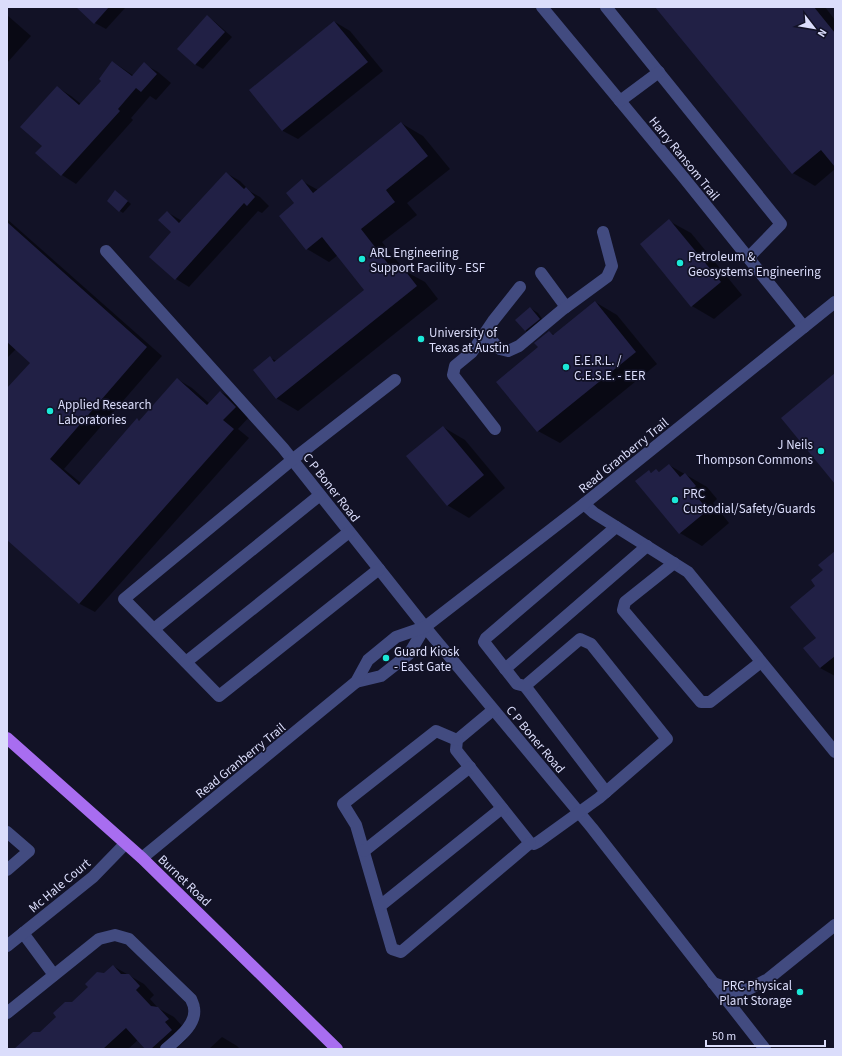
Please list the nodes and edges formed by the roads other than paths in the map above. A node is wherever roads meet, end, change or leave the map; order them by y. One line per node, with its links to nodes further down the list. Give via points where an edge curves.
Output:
1 (542, 7): 4 (street, Harry Ransom Trail)
2 (606, 7): 3 (street)
3 (659, 72): 4 (street); 7 (street, via 781,224)
4 (620, 101): 7 (street, Harry Ransom Trail)
5 (603, 232): 11 (street, via 612,266 607,277)
6 (106, 251): 16 (street, C P Boner Road)
7 (748, 258): 12 (street, Harry Ransom Trail)
8 (541, 273): 11 (street)
9 (520, 287): 13 (street)
10 (835, 302): 12 (street, Read Granberry Trail)
11 (566, 307): 13 (street, via 519,346 508,351 500,349)
12 (804, 327): 18 (street, Read Granberry Trail)
13 (485, 334): 15 (street, via 472,352 455,366 453,375)
14 (395, 380): 16 (street)
15 (495, 429)
16 (292, 460): 17 (street, C P Boner Road); 25 (street, via 124,599)
17 (320, 495): 20 (street, C P Boner Road); 25 (street)
18 (584, 504): 19 (street); 24 (street, Read Granberry Trail)
19 (616, 527): 21 (street); 28 (street, via 486,638 484,642)
20 (349, 532): 23 (street, C P Boner Road); 26 (street)
21 (647, 546): 22 (street); 28 (street)
22 (674, 563): 27 (street, via 688,572); 27 (street, via 625,602 623,610 701,702 710,702)
23 (378, 569): 24 (street, C P Boner Road); 26 (street, via 219,696)
24 (424, 627): 29 (street, Read Granberry Trail, via 396,637 368,660); 29 (street, Read Granberry Trail, via 409,654 381,676); 31 (street, C P Boner Road)
25 (154, 629): 26 (street)
26 (186, 662)
27 (761, 662): 34 (street)
28 (505, 669): 30 (street, via 517,684)
29 (356, 682): 43 (street, Read Granberry Trail)
30 (525, 686): 36 (street); 36 (street, via 580,639 591,644 667,739)
31 (493, 710): 33 (street); 38 (street, C P Boner Road)
32 (7, 738): 41 (main road, Burnet Road)
33 (457, 740): 35 (street, via 456,750); 42 (street, via 436,731 343,804 356,825)
34 (835, 752)
35 (470, 767): 37 (street); 42 (street)
36 (606, 792): 38 (street)
37 (502, 808): 40 (street); 45 (street)
38 (578, 812): 40 (street, via 538,842); 50 (street, C P Boner Road)
39 (7, 832): 44 (street, via 29,851)
40 (530, 843): 45 (street, via 401,952 392,949)
41 (125, 844): 43 (main road, Burnet Road); 47 (street, Mc Hale Court, via 93,876)
42 (364, 851): 45 (street)
43 (142, 858): 53 (main road, Burnet Road)
44 (7, 870)
45 (380, 906)
46 (835, 925): 50 (street, via 768,979 749,989 735,991)
47 (23, 933): 48 (street, Mc Hale Court); 49 (street)
48 (7, 945)
49 (54, 975): 51 (street); 52 (street, via 99,939 115,935 129,939 191,999 194,1009 192,1022)
50 (713, 983): 54 (street, C P Boner Road)
51 (7, 1013)
52 (166, 1049)
53 (337, 1049)
54 (765, 1049)

